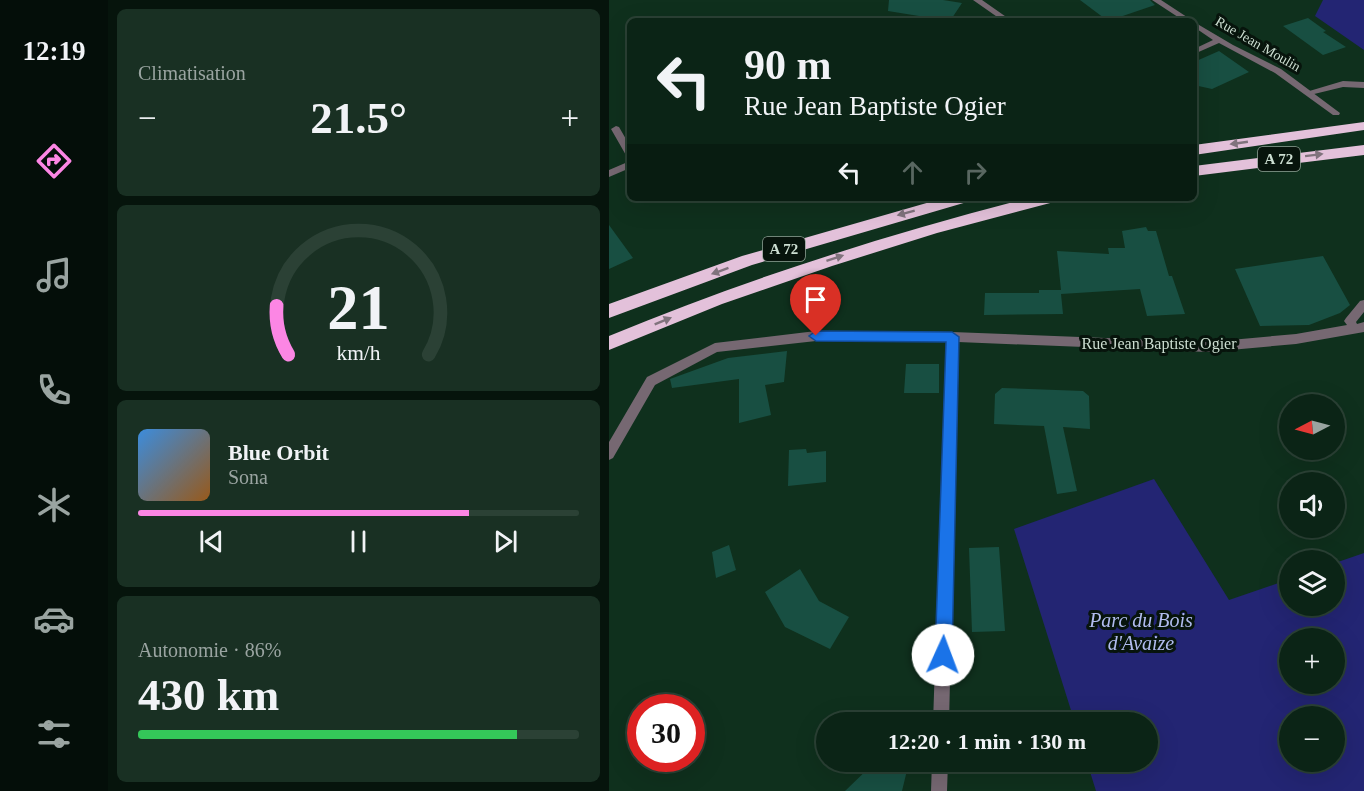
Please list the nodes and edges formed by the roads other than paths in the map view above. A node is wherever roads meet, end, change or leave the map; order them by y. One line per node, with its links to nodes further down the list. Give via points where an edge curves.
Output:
1 (977, 0): 3 (street)
2 (1156, 0): 4 (street, Rue Jean Moulin)
3 (1004, 18)
4 (1184, 18)
5 (1197, 26): 6 (street, Rue Jean Moulin)
6 (1219, 40): 7 (street); 9 (street, Rue Jean Moulin)
7 (1197, 51)
8 (1364, 85): 9 (street, via 1343,84)
9 (1310, 92): 10 (street, Rue Jean Moulin)
10 (1336, 113)
11 (1364, 126): 14 (highway, A 72, one-way to 14)
12 (616, 129): 13 (street)
13 (627, 149)
14 (1197, 150)
15 (1364, 150): 17 (highway, A 72, one-way to 15)
16 (627, 165): 18 (street)
17 (1197, 171)
18 (609, 174)
19 (952, 201): 22 (highway, A 72, one-way to 22, via 748,260)
20 (1037, 201): 25 (highway, A 72, one-way to 20, via 760,282 909,234)
21 (1364, 304): 23 (street, via 1350,321)
22 (609, 311)
23 (1360, 328): 24 (street, Rue Jean Baptiste Ogier, via 1208,347)
24 (952, 337): 26 (street, Rue Jean Baptiste Ogier, via 816,336 715,348 651,381); 27 (street)
25 (609, 343)
26 (609, 454)
27 (941, 712)
28 (940, 772): 29 (street)
29 (939, 791)

